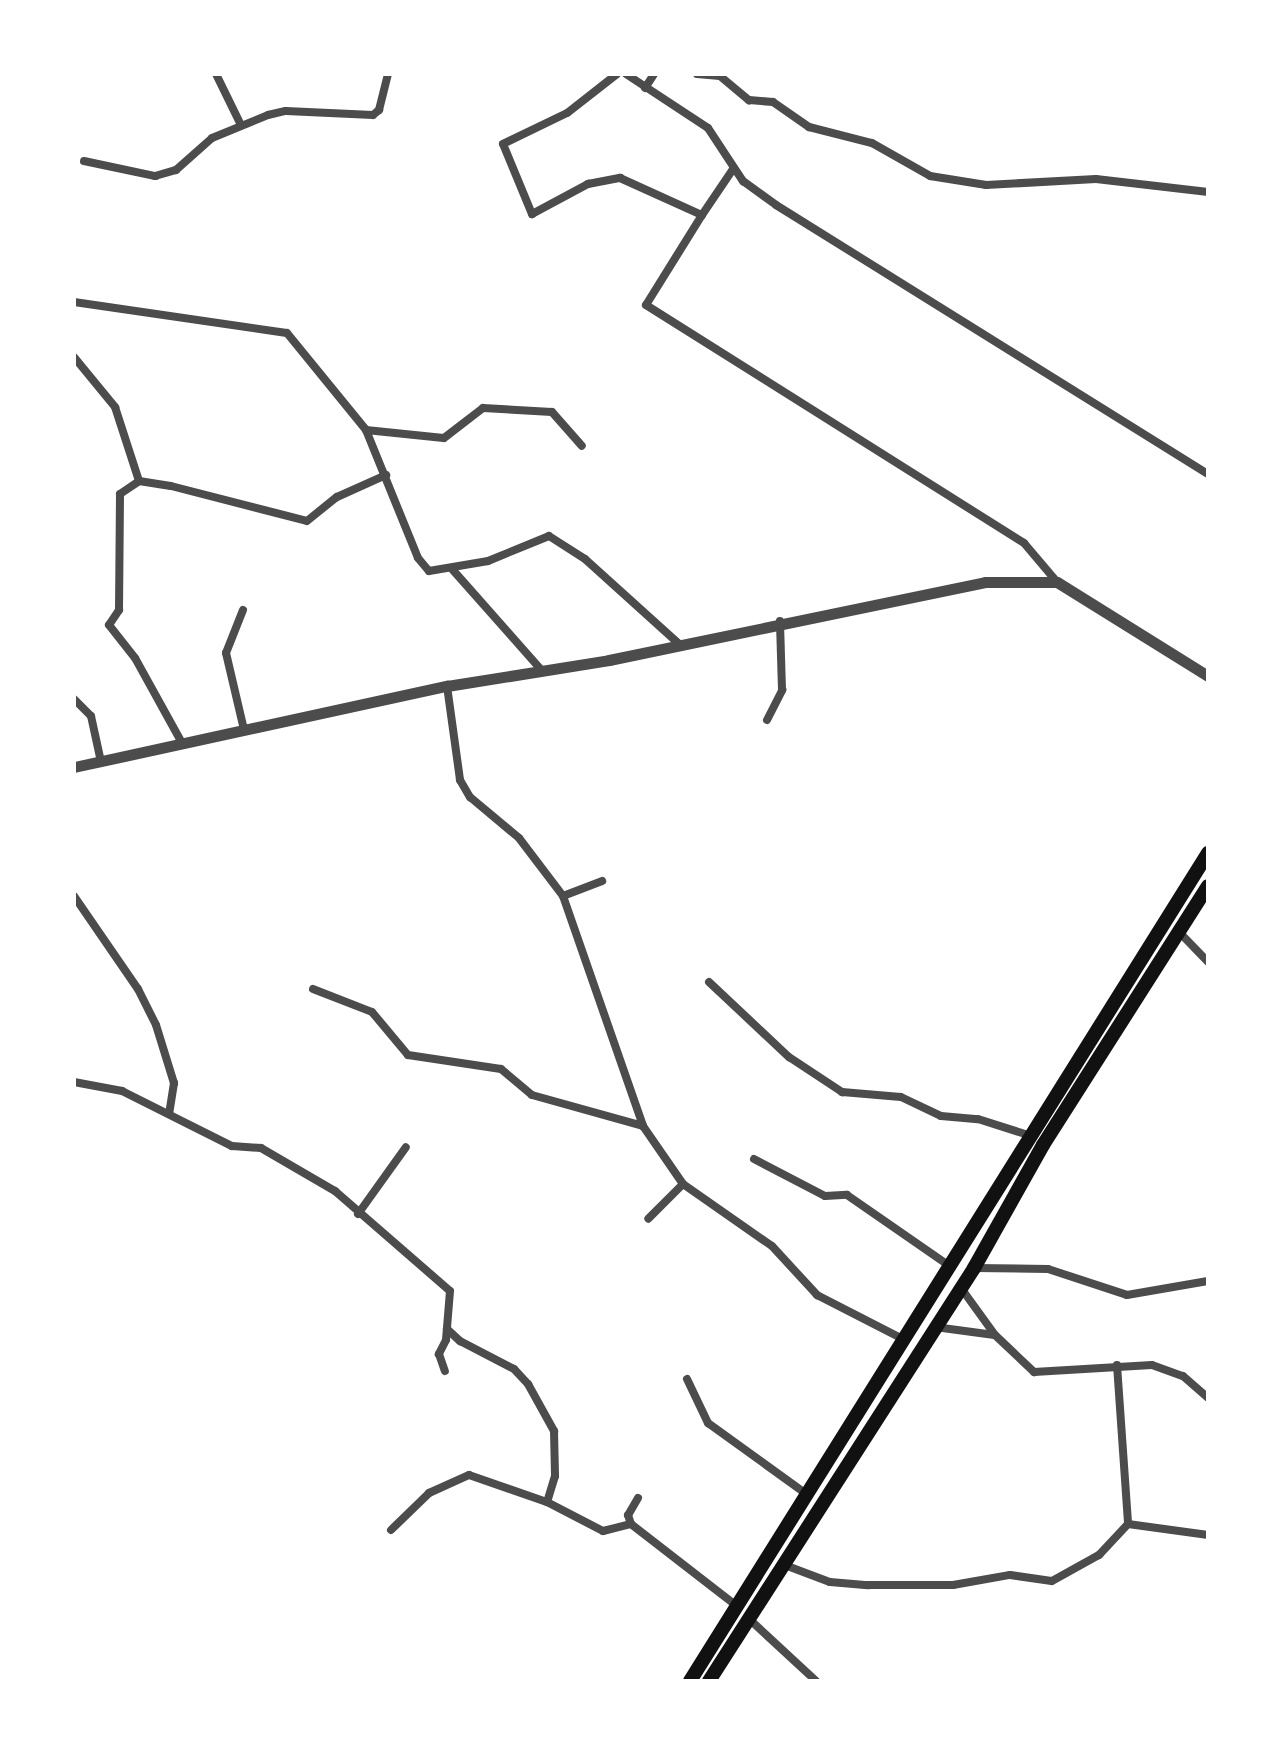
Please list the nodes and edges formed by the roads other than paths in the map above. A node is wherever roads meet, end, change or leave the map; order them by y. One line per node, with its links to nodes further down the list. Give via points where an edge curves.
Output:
1 (216, 74): 8 (street)
2 (388, 74): 8 (street, via 373,115 286,111)
3 (617, 74): 12 (street, via 567,113 503,144 528,208 532,214 588,184 620,178)
4 (626, 74): 7 (street)
5 (654, 74): 7 (street)
6 (697, 74): 11 (street, via 720,76 749,100 773,102 809,127 872,143 930,176 986,185 1096,179)
7 (645, 88): 10 (street, via 708,128)
8 (240, 123): 9 (street, via 212,138 176,170 155,176)
9 (84, 161)
10 (733, 169): 12 (street); 17 (street, via 776,205)
11 (1208, 192)
12 (702, 215): 21 (street, via 646,305 1024,543)
13 (74, 302): 15 (street, via 280,330 324,373)
14 (74, 357): 19 (street, via 115,407)
15 (366, 430): 16 (street, via 444,438 483,408 536,410 560,416); 18 (street)
16 (582, 446)
17 (1208, 474)
18 (386, 475): 19 (street, via 337,497 307,521); 20 (street, via 424,566)
19 (139, 481): 31 (street, via 120,494 119,610 109,625 135,658)
20 (452, 569): 24 (street, via 488,561 540,538 560,539); 25 (street)
21 (1057, 582): 23 (street, via 985,582); 26 (street)
22 (243, 610): 30 (street, via 226,653)
23 (780, 621): 24 (street); 29 (street, via 782,690)
24 (678, 643): 25 (street)
25 (543, 672): 27 (street)
26 (1208, 676)
27 (447, 686): 30 (street); 38 (street, via 460,780 476,804 543,864)
28 (74, 699): 32 (street, via 91,716)
29 (767, 720)
30 (244, 730): 31 (street)
31 (182, 743): 32 (street)
32 (101, 762): 33 (street)
33 (74, 767)
34 (1208, 853): 46 (highway)
35 (602, 881): 38 (street)
36 (1208, 886): 39 (highway)
37 (74, 896): 44 (street, via 138,989 156,1025 174,1083)
38 (563, 896): 45 (street)
39 (1181, 934): 40 (street); 53 (highway, via 1043,1145)
40 (1208, 962)
41 (709, 982): 46 (street, via 789,1057 842,1092 901,1097 941,1116 978,1119)
42 (313, 989): 45 (street, via 372,1012 408,1055 501,1069 532,1095)
43 (74, 1082): 44 (street, via 122,1091)
44 (169, 1114): 50 (street, via 232,1146 268,1151 335,1191)
45 (643, 1126): 49 (street)
46 (1028, 1135): 52 (highway)
47 (406, 1147): 50 (street)
48 (754, 1159): 52 (street, via 825,1196 847,1195)
49 (683, 1184): 51 (street); 59 (street, via 772,1246 817,1295)
50 (358, 1214): 57 (street, via 443,1280 450,1291)
51 (648, 1219)
52 (948, 1265): 59 (highway)
53 (974, 1268): 54 (street, via 1048,1269 1127,1295); 55 (highway)
54 (1208, 1281)
55 (961, 1288): 56 (highway); 58 (street)
56 (935, 1327): 58 (street); 71 (highway)
57 (447, 1329): 61 (street, via 439,1354); 66 (street, via 514,1369 528,1384 554,1431 555,1476)
58 (995, 1335): 60 (street, via 1034,1372)
59 (903, 1339): 64 (highway)
60 (1117, 1365): 63 (street, via 1166,1368 1195,1383); 68 (street)
61 (445, 1371)
62 (687, 1379): 64 (street, via 708,1423)
63 (1208, 1398)
64 (805, 1493): 72 (highway)
65 (638, 1498): 67 (street, via 628,1515)
66 (547, 1502): 67 (street, via 603,1531); 69 (street, via 501,1484 460,1476 429,1493)
67 (631, 1524): 72 (street)
68 (1128, 1524): 70 (street); 71 (street, via 1099,1555 1052,1581 1010,1575 953,1585 859,1585 830,1582)
69 (391, 1530)
70 (1208, 1535)
71 (782, 1564): 73 (highway)
72 (734, 1604): 74 (highway)
73 (748, 1618): 75 (highway); 76 (street)
74 (690, 1681)
75 (709, 1681)
76 (816, 1681)

